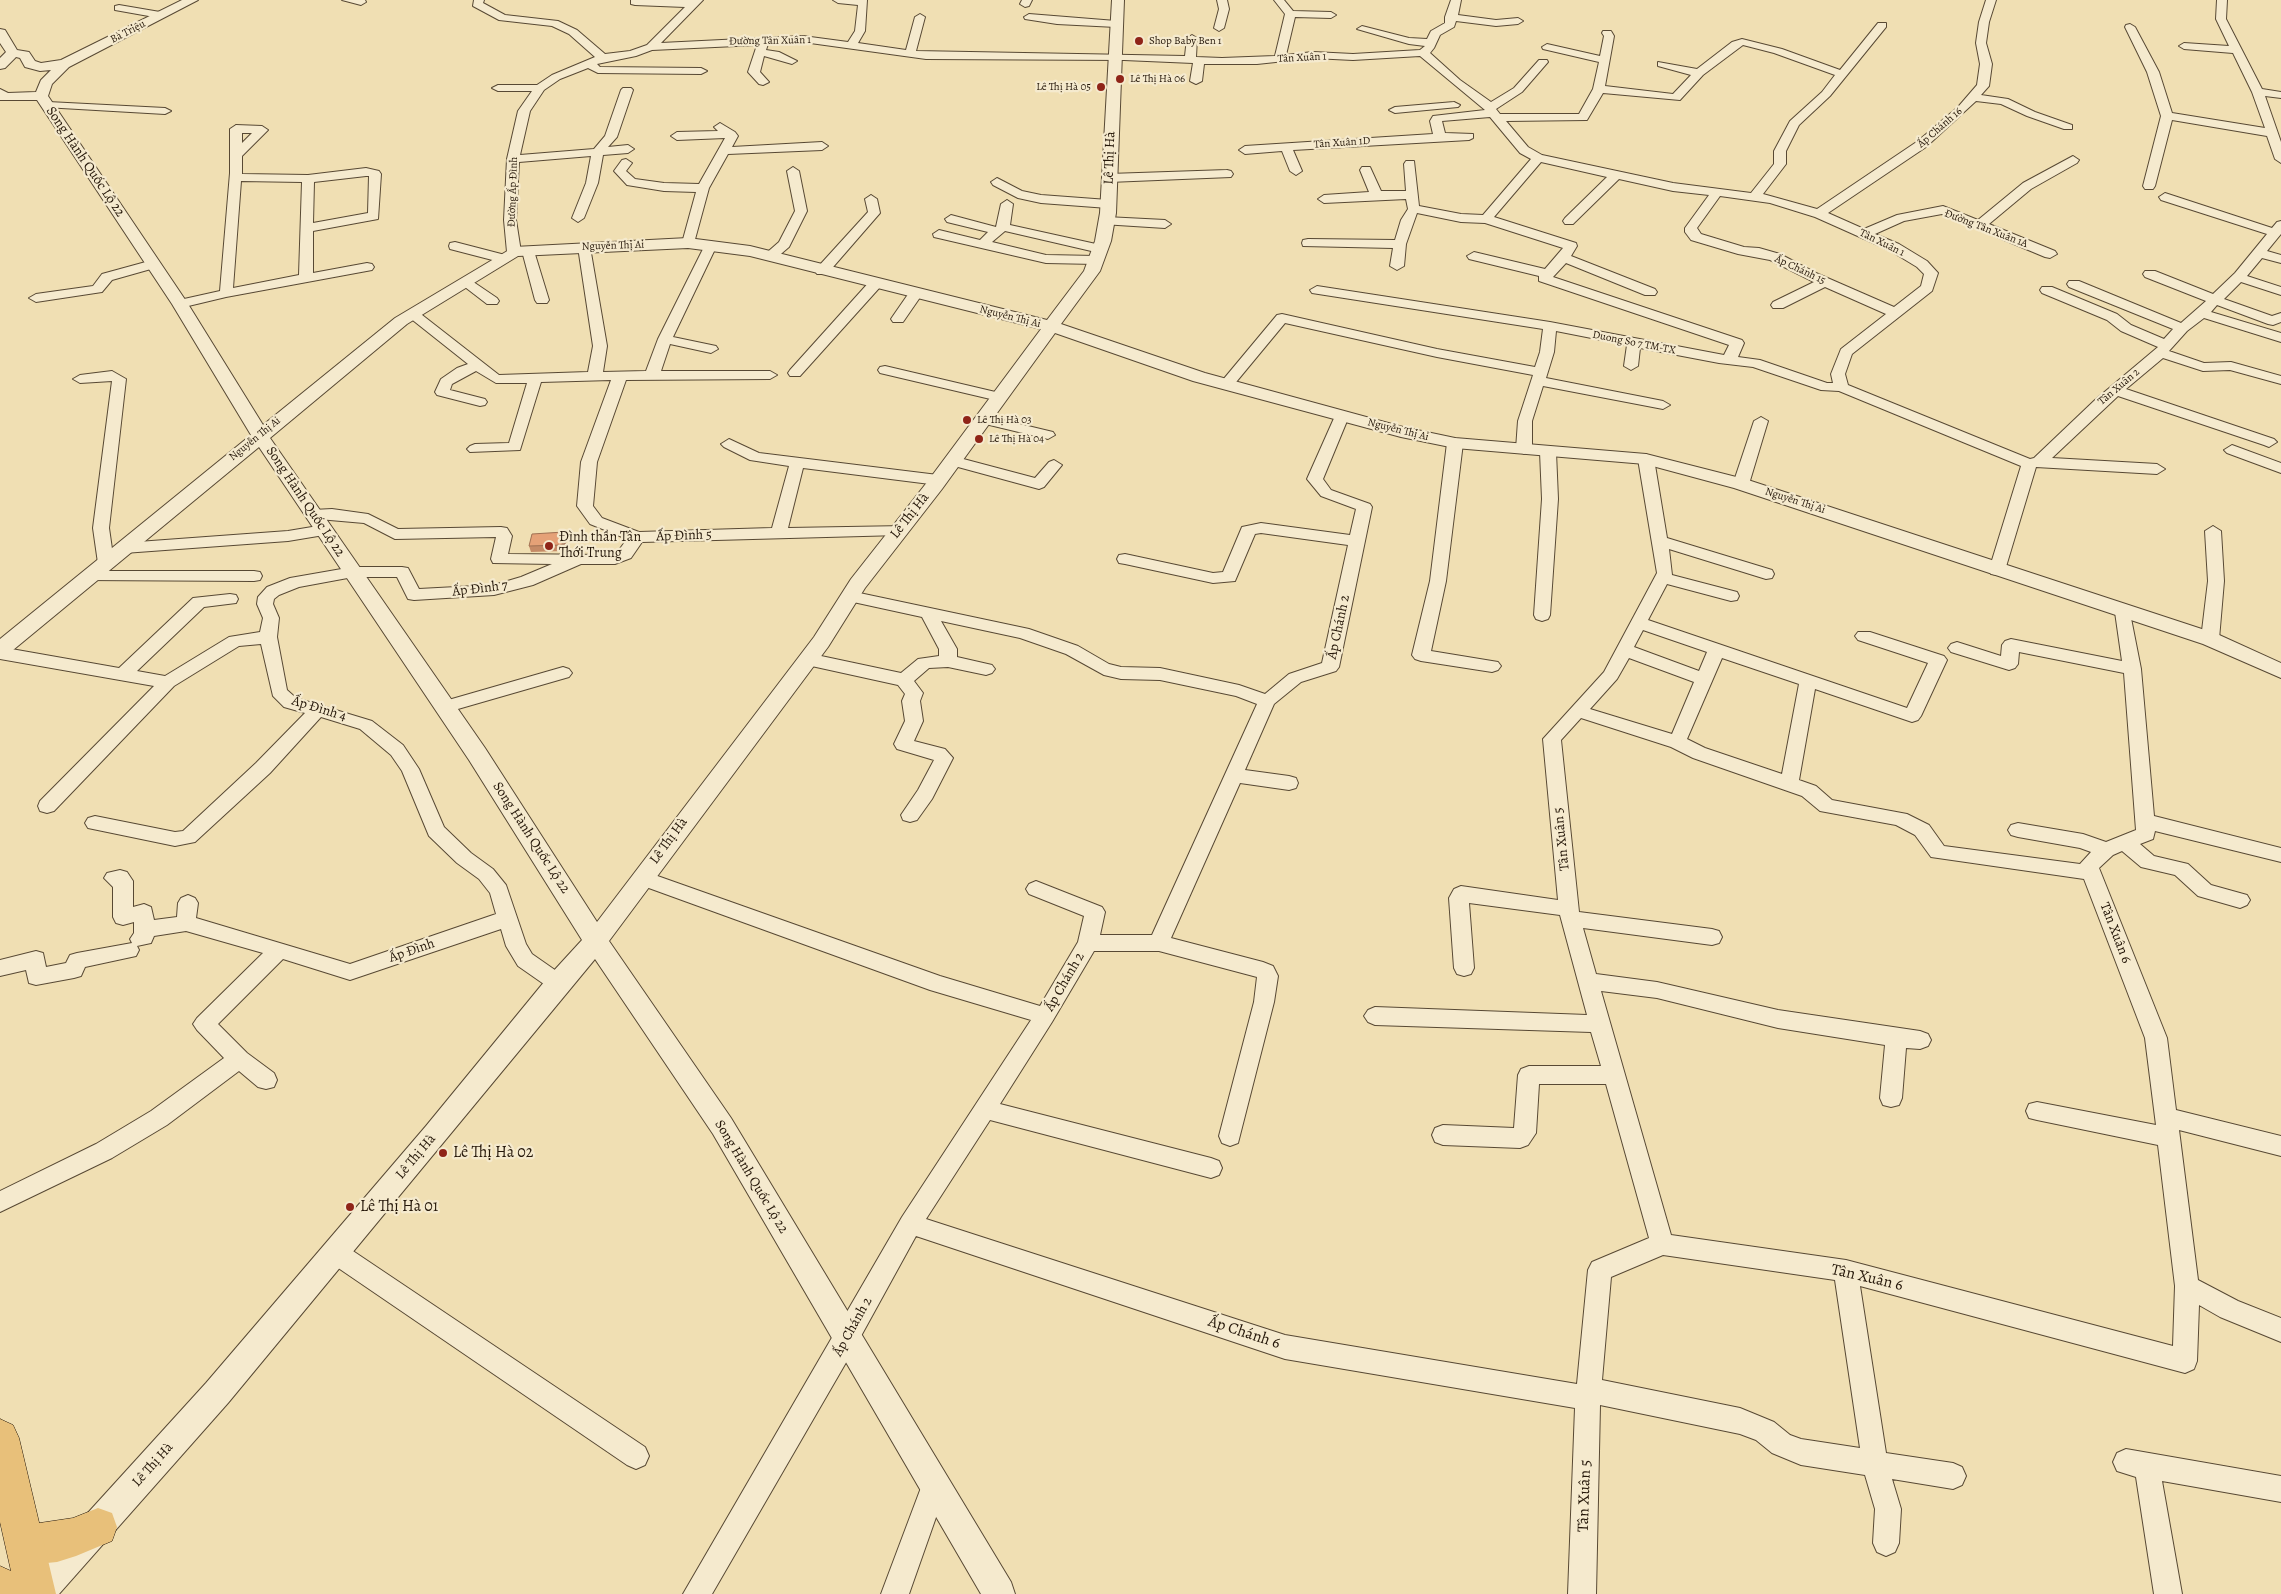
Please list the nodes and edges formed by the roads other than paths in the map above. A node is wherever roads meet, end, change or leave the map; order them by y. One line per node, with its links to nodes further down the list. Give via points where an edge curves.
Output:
1 (192, 0): 16 (street, Bà Triệu)
2 (347, 0): 11 (street)
3 (479, 0): 42 (street, via 477,4 503,18 554,24 573,32)
4 (838, 0): 32 (street, via 863,2 860,31)
5 (1118, 0): 22 (street, Lê Thị Hà)
6 (1222, 0): 25 (street, via 1224,9)
7 (1279, 0): 15 (street)
8 (1456, 0): 20 (street)
9 (1991, 0): 64 (street, Ấp Chánh 16, via 1981,43 1986,64 1983,86)
10 (2222, 0): 36 (street, via 2221,19)
11 (361, 2)
12 (635, 2): 13 (street)
13 (696, 2): 34 (street)
14 (119, 8): 16 (street)
15 (1290, 14): 17 (street); 43 (street)
16 (160, 15): 49 (street, Bà Triệu)
17 (1331, 15)
18 (1029, 16): 22 (street)
19 (920, 17): 40 (street)
20 (1450, 17): 21 (street, via 1496,23); 31 (street, via 1450,25 1435,33)
21 (1518, 21)
22 (1116, 24): 41 (street, Lê Thị Hà)
23 (1882, 25): 54 (street)
24 (2130, 27): 69 (street, via 2153,72)
25 (1219, 28)
26 (1362, 29): 31 (street)
27 (0, 33): 38 (street)
28 (1607, 33): 45 (street)
29 (1192, 38): 44 (street)
30 (763, 41): 32 (street, Đường Tân Xuân 1, via 803,39); 34 (street, Đường Tân Xuân 1); 37 (street)
31 (1430, 43): 39 (street)
32 (852, 45): 40 (street, Đường Tân Xuân 1)
33 (2184, 46): 36 (street)
34 (651, 47): 42 (street, Đường Tân Xuân 1, via 632,54)
35 (1546, 47): 45 (street)
36 (2236, 50): 61 (street)
37 (760, 52): 46 (street, via 775,54); 55 (street, via 754,72)
38 (13, 53): 49 (street, via 24,54 30,64 40,67); 51 (street)
39 (1422, 53): 43 (street, Tân Xuân 1); 67 (street, Tân Xuân 1)
40 (910, 54): 41 (street, Đường Tân Xuân 1, via 973,58)
41 (1113, 57): 44 (street, Tân Xuân 1); 96 (street, Lê Thị Hà)
42 (603, 58): 48 (street, Đường Ấp Đình)
43 (1280, 58): 44 (street, Tân Xuân 1)
44 (1194, 60): 56 (street)
45 (1604, 60): 59 (street)
46 (792, 62)
47 (1543, 62): 67 (street, via 1518,90)
48 (588, 63): 52 (street, via 598,70); 58 (street, Đường Ấp Đình)
49 (64, 64): 65 (street, via 46,83)
50 (1662, 64): 53 (street)
51 (0, 65)
52 (702, 71)
53 (1699, 73): 54 (street, via 1742,42); 59 (street, via 1676,98)
54 (1842, 74): 104 (street, via 1826,94 1794,123 1780,152 1780,164)
55 (763, 82)
56 (1196, 82)
57 (498, 88): 58 (street)
58 (540, 88): 85 (street, Đường Ấp Đình, via 524,111)
59 (1599, 89): 67 (street, via 1583,118)
60 (628, 90): 82 (street, via 611,137)
61 (2258, 92): 62 (street); 72 (street)
62 (2281, 95)
63 (1, 96): 65 (street)
64 (1973, 97): 71 (street, via 2004,101); 111 (street, Ấp Chánh 16, via 1922,144)
65 (45, 100): 68 (street); 139 (street, Song Hành Quốc Lộ 22)
66 (1395, 110): 67 (street)
67 (1491, 110): 76 (street, via 1438,118); 84 (street, Tân Xuân 1, via 1524,150)
68 (165, 111)
69 (2167, 116): 72 (street); 99 (street)
70 (720, 127): 73 (street)
71 (2068, 127)
72 (2271, 133): 86 (street)
73 (731, 134): 74 (street); 81 (street)
74 (677, 136)
75 (1469, 136): 76 (street, Tân Xuân 1D)
76 (1440, 137): 78 (street, Tân Xuân 1D)
77 (822, 146): 81 (street)
78 (1286, 147): 80 (street, Tân Xuân 1D); 92 (street)
79 (628, 150): 82 (street)
80 (1245, 150)
81 (724, 151): 100 (street)
82 (598, 152): 85 (street); 112 (street, via 592,183)
83 (237, 154): 95 (street)
84 (1538, 158): 94 (street, Tân Xuân 1); 114 (street)
85 (513, 159): 132 (street, Đường Ấp Đình, via 510,220)
86 (2281, 159)
87 (2073, 160): 117 (street, via 2026,186)
88 (626, 162): 100 (street, via 620,171 632,182)
89 (1410, 164): 103 (street)
90 (1366, 170): 102 (street)
91 (793, 171): 135 (street, via 801,211 784,244)
92 (1296, 171)
93 (1227, 174): 96 (street)
94 (1615, 176): 101 (street, Tân Xuân 1); 115 (street)
95 (236, 177): 97 (street); 155 (street)
96 (1109, 178): 110 (street, Lê Thị Hà)
97 (308, 179): 118 (street); 118 (street, via 372,172 375,174 376,213 369,218)
98 (997, 182): 110 (street, via 1018,194)
99 (2149, 186)
100 (703, 188): 124 (street)
101 (1717, 192): 104 (street, Tân Xuân 1); 148 (street, Ấp Chánh 15, via 1691,228 1696,237 1775,257)
102 (1376, 195): 103 (street); 107 (street)
103 (1412, 195): 109 (street)
104 (1754, 197): 111 (street, Tân Xuân 1, via 1772,199)
105 (2165, 198): 120 (street)
106 (871, 199): 142 (street, via 874,213)
107 (1324, 200)
108 (1007, 204): 119 (street)
109 (1414, 209): 114 (street); 127 (street)
110 (1107, 212): 116 (street); 133 (street, Lê Thị Hà)
111 (1819, 214): 122 (street, Tân Xuân 1)
112 (578, 218)
113 (951, 219): 119 (street)
114 (1486, 219): 123 (street)
115 (1564, 221): 123 (street)
116 (1165, 224)
117 (1980, 225): 122 (street, Đường Tân Xuân 1A, via 1943,210 1902,218); 134 (street, Đường Tân Xuân 1A)
118 (307, 228): 146 (street)
119 (1001, 229): 126 (street); 133 (street)
120 (2278, 229): 131 (street, Tân Xuân 2)
121 (939, 234): 126 (street)
122 (1864, 234): 163 (street, Tân Xuân 1, via 1915,260 1930,273 1927,288)
123 (1543, 238): 137 (street, via 1571,246)
124 (688, 243): 128 (street, Nguyễn Thị Ai); 130 (street, Nguyễn Thị Ai)
125 (1308, 243): 127 (street)
126 (982, 244): 133 (street, via 1046,259)
127 (1400, 244): 140 (street)
128 (710, 245): 135 (street, Nguyễn Thị Ai); 172 (street)
129 (455, 246): 132 (street)
130 (584, 247): 132 (street, Nguyễn Thị Ai); 186 (street, via 600,346)
131 (2259, 253): 138 (street); 145 (street, Tân Xuân 2)
132 (516, 254): 147 (street, Nguyễn Thị Ai); 158 (street)
133 (1098, 254): 168 (street, Lê Thị Hà, via 1092,271)
134 (2050, 254)
135 (770, 256): 142 (street, Nguyễn Thị Ai)
136 (1474, 256): 143 (street)
137 (1564, 258): 143 (street); 154 (street)
138 (2281, 259)
139 (153, 264): 157 (street, via 107,277 97,289); 161 (street, Song Hành Quốc Lộ 22)
140 (1397, 266)
141 (367, 267): 146 (street)
142 (822, 271): 149 (street, Nguyễn Thị Ai)
143 (1548, 274): 176 (street, via 1544,278 1737,343)
144 (2150, 274): 160 (street)
145 (2238, 277): 153 (street); 160 (street, Tân Xuân 2)
146 (306, 278): 155 (street)
147 (466, 281): 159 (street); 165 (street, Nguyễn Thị Ai)
148 (1824, 282): 162 (street); 163 (street, Ấp Chánh 15)
149 (876, 283): 156 (street, Nguyễn Thị Ai); 180 (street)
150 (2074, 284): 170 (street)
151 (1318, 290): 169 (street, Duong So 7 TM-TX)
152 (2047, 290): 174 (street, via 2112,317)
153 (2281, 291)
154 (1650, 292)
155 (226, 293): 161 (street)
156 (916, 293): 167 (street); 168 (street, Nguyễn Thị Ai)
157 (36, 298)
158 (542, 300)
159 (492, 301)
160 (2213, 301): 164 (street, Tân Xuân 2); 166 (street, via 2274,321)
161 (180, 304): 199 (street, Song Hành Quốc Lộ 22)
162 (1778, 305)
163 (1896, 313): 190 (street, Tân Xuân 1, via 1846,352 1838,374)
164 (2202, 313): 170 (street, Tân Xuân 2); 171 (street)
165 (412, 314): 177 (street); 199 (street, Nguyễn Thị Ai)
166 (2281, 317)
167 (898, 319)
168 (1050, 326): 189 (street, Nguyễn Thị Ai); 192 (street, Lê Thị Hà)
169 (1550, 326): 173 (street, Duong So 7 TM-TX); 184 (street)
170 (2182, 328): 174 (street, Tân Xuân 2)
171 (2281, 338)
172 (665, 339): 175 (street); 181 (street)
173 (1634, 343): 176 (street, Duong So 7 TM-TX); 178 (street)
174 (2163, 348): 188 (street, via 2203,367 2231,366); 191 (street, Tân Xuân 2)
175 (711, 349)
176 (1729, 360): 190 (street, Duong So 7 TM-TX, via 1755,363 1826,387)
177 (479, 365): 185 (street, via 496,379); 193 (street, via 462,370 446,382 442,392)
178 (1631, 366)
179 (885, 370): 192 (street)
180 (796, 373)
181 (652, 375): 182 (street); 183 (street)
182 (770, 375)
183 (620, 376): 186 (street); 220 (street, Ấp Đình 5, via 589,462 584,506 596,521)
184 (1539, 376): 189 (street, via 1282,318); 194 (street); 204 (street, via 1525,421)
185 (535, 378): 186 (street); 203 (street, via 515,447)
186 (594, 378)
187 (80, 379): 226 (street, via 112,375 119,379 101,528)
188 (2281, 380)
189 (1227, 384): 195 (street, Nguyễn Thị Ai)
190 (1841, 387): 210 (street)
191 (2116, 390): 200 (street); 210 (street, Tân Xuân 2)
192 (999, 397): 196 (street, Lê Thị Hà)
193 (480, 402)
194 (1663, 405)
195 (1342, 416): 201 (street, Nguyễn Thị Ai); 221 (street, Ấp Chánh 2, via 1315,478 1326,492 1364,507)
196 (982, 419): 198 (street); 208 (street, Lê Thị Hà)
197 (1761, 421): 215 (street)
198 (1048, 434)
199 (260, 436): 216 (street, Song Hành Quốc Lộ 22); 223 (street, Nguyễn Thị Ai)
200 (2269, 442)
201 (1455, 443): 204 (street, Nguyễn Thị Ai); 249 (street, via 1438,581 1421,654)
202 (729, 444): 209 (street, via 755,457)
203 (475, 449)
204 (1524, 449): 206 (street, Nguyễn Thị Ai)
205 (2232, 450): 212 (street)
206 (1548, 452): 207 (street, Nguyễn Thị Ai); 238 (street, via 1549,528)
207 (1646, 459): 215 (street, Nguyễn Thị Ai); 222 (street)
208 (952, 461): 211 (street, via 1039,484); 214 (street, Lê Thị Hà)
209 (797, 463): 214 (street); 219 (street)
210 (2034, 463): 213 (street); 227 (street)
211 (1054, 465)
212 (2281, 468)
213 (2157, 469)
214 (938, 480): 217 (street, Lê Thị Hà)
215 (1741, 484): 227 (street, Nguyễn Thị Ai, via 1934,546)
216 (319, 522): 223 (street, via 288,536); 224 (street, via 332,514 368,519 395,534 501,532 504,536 499,559); 228 (street, Song Hành Quốc Lộ 22)
217 (900, 530): 219 (street, Ấp Đình 5); 233 (street, Lê Thị Hà)
218 (2213, 531): 242 (street, via 2216,581)
219 (779, 533): 220 (street, Ấp Đình 5)
220 (637, 537): 224 (street, Ấp Đình 7, via 625,554 609,560)
221 (1357, 541): 225 (street, via 1261,528 1248,531 1230,577 1213,578); 259 (street, Ấp Chánh 2, via 1330,667 1296,678)
222 (1660, 541): 229 (street); 232 (street)
223 (124, 548): 226 (street, Nguyễn Thị Ai)
224 (579, 559): 228 (street, Ấp Đình 7, via 527,582 494,590 414,595 402,572)
225 (1125, 559)
226 (106, 563): 230 (street, Nguyễn Thị Ai)
227 (1997, 570): 236 (street, Nguyễn Thị Ai)
228 (353, 572): 241 (street, Ấp Đình 4, via 296,582 273,591 266,597 265,604 271,618); 260 (street, Song Hành Quốc Lộ 22)
229 (1766, 574)
230 (90, 576): 231 (street); 246 (street, Nguyễn Thị Ai)
231 (254, 576)
232 (1663, 578): 234 (street); 239 (street, Tân Xuân 5)
233 (850, 596): 237 (street); 247 (street, Lê Thị Hà)
234 (1731, 596)
235 (230, 598): 254 (street, via 199,602)
236 (2123, 612): 242 (street, Nguyễn Thị Ai); 251 (street)
237 (929, 614): 248 (street, via 948,649); 259 (street, via 1023,633 1072,650 1104,669 1160,674 1239,691)
238 (1542, 615)
239 (1639, 623): 244 (street, Tân Xuân 5); 245 (street)
240 (1864, 636): 257 (street, via 1938,660 1912,716)
241 (268, 637): 258 (street, via 235,641); 261 (street, Ấp Đình 4, via 279,692 290,703)
242 (2210, 640): 252 (street, Nguyễn Thị Ai)
243 (1957, 648): 251 (street, via 2009,664 2011,644)
244 (1625, 650): 255 (street); 262 (street, Tân Xuân 5, via 1611,675)
245 (1717, 650): 255 (street); 257 (street)
246 (0, 652): 254 (street)
247 (807, 659): 256 (street); 276 (street, Lê Thị Hà)
248 (948, 661): 250 (street); 256 (street, via 924,663)
249 (1492, 666)
250 (986, 669)
251 (2132, 669): 269 (street)
252 (2281, 671)
253 (563, 673): 260 (street)
254 (123, 674): 258 (street)
255 (1704, 679): 263 (street)
256 (904, 680): 268 (street, via 914,693 911,701 914,721 903,744 944,758 926,794)
257 (1808, 681): 266 (street)
258 (168, 682): 267 (street)
259 (1267, 701): 264 (street, Ấp Chánh 2)
260 (444, 707): 285 (street, Song Hành Quốc Lộ 22)
261 (318, 710): 270 (street, via 256,775 188,837 167,837); 281 (street, Ấp Đình 4, via 366,725 397,750 410,769 436,831 486,874 499,890)
262 (1578, 711): 263 (street); 280 (street, Tân Xuân 5, via 1552,739)
263 (1677, 742): 266 (street, via 1699,753)
264 (1234, 775): 265 (street); 287 (street, Ấp Chánh 2)
265 (1289, 783)
266 (1789, 784): 274 (street, via 1809,791 1827,806 1900,818 1922,830 1938,852)
267 (47, 806)
268 (910, 815)
269 (2145, 821): 272 (street, via 2146,834); 273 (street)
270 (95, 823)
271 (2018, 830): 272 (street)
272 (2115, 846): 274 (street, via 2089,866); 278 (street, via 2148,862 2180,869 2205,891)
273 (2281, 856)
274 (2092, 873): 307 (street, Tân Xuân 6, via 2156,1038)
275 (114, 878): 283 (street, via 120,877 120,882 123,881 123,917 144,912)
276 (642, 878): 285 (street, Lê Thị Hà); 296 (street, via 936,984)
277 (1036, 889): 286 (street, via 1095,912)
278 (2240, 900)
279 (188, 903): 282 (street)
280 (1569, 914): 284 (street); 293 (street, via 1461,894); 294 (street, Tân Xuân 5)
281 (508, 918): 291 (street, Ấp Đình, via 350,972); 295 (street, Ấp Đình 4, via 516,946 525,960)
282 (186, 923): 283 (street); 288 (street)
283 (144, 930): 289 (street, via 144,937 130,942)
284 (1712, 937)
285 (596, 941): 295 (street, Lê Thị Hà); 319 (street, Song Hành Quốc Lộ 22, via 722,1126)
286 (1088, 943): 287 (street, Ấp Chánh 2); 296 (street, Ấp Chánh 2)
287 (1159, 943): 309 (street, via 1256,968 1268,976)
288 (280, 950): 291 (street); 301 (street, via 204,1024)
289 (128, 954): 290 (street, via 77,961 74,970 36,977)
290 (36, 959): 292 (street)
291 (316, 962)
292 (0, 968)
293 (1464, 968)
294 (1588, 981): 298 (street, Tân Xuân 5); 299 (street, via 1657,990 1778,1019)
295 (558, 983): 315 (street, Lê Thị Hà)
296 (1045, 1016): 305 (street, Ấp Chánh 2)
297 (1375, 1016): 298 (street)
298 (1600, 1024): 302 (street, Tân Xuân 5)
299 (1896, 1038): 300 (street); 304 (street)
300 (1920, 1040)
301 (239, 1059): 303 (street); 312 (street, via 159,1118 104,1151)
302 (1614, 1075): 308 (street, via 1528,1075 1525,1133 1520,1138); 314 (street, Tân Xuân 5)
303 (266, 1080)
304 (1891, 1098)
305 (983, 1109): 311 (street); 313 (street, Ấp Chánh 2)
306 (2037, 1111): 307 (street)
307 (2167, 1127): 310 (street); 317 (street, Tân Xuân 6)
308 (1443, 1135)
309 (1230, 1136)
310 (2281, 1146)
311 (1211, 1168)
312 (0, 1202)
313 (910, 1224): 319 (street, Ấp Chánh 2); 320 (street, Ấp Chánh 6, via 1285,1347)
314 (1662, 1244): 316 (street, Tân Xuân 6); 320 (street, via 1600,1270)
315 (336, 1252): 322 (street); 328 (street, Lê Thị Hà)
316 (1846, 1270): 317 (street, Tân Xuân 6, via 2185,1361); 323 (street)
317 (2187, 1286): 318 (street, via 2229,1309)
318 (2281, 1330)
319 (846, 1339): 326 (street, Song Hành Quốc Lộ 22); 334 (street, Ấp Chánh 2)
320 (1588, 1394): 323 (street, Ấp Chánh 6, via 1680,1407 1740,1421 1801,1452); 337 (street, Tân Xuân 5)
321 (0, 1438): 330 (main road)
322 (636, 1456)
323 (1875, 1464): 325 (street, Ấp Chánh 6); 329 (street, via 1888,1510)
324 (2137, 1464): 327 (street); 338 (street)
325 (1953, 1476)
326 (934, 1486): 335 (street); 336 (street, Song Hành Quốc Lộ 22)
327 (2281, 1489)
328 (98, 1527): 330 (main road, via 67,1540); 333 (street, Lê Thị Hà)
329 (1886, 1543)
330 (26, 1545): 333 (main road)
331 (0, 1586): 332 (main road)
332 (2, 1594)
333 (37, 1594)
334 (696, 1594)
335 (896, 1594)
336 (999, 1594)
337 (1582, 1594)
338 (2168, 1594)

